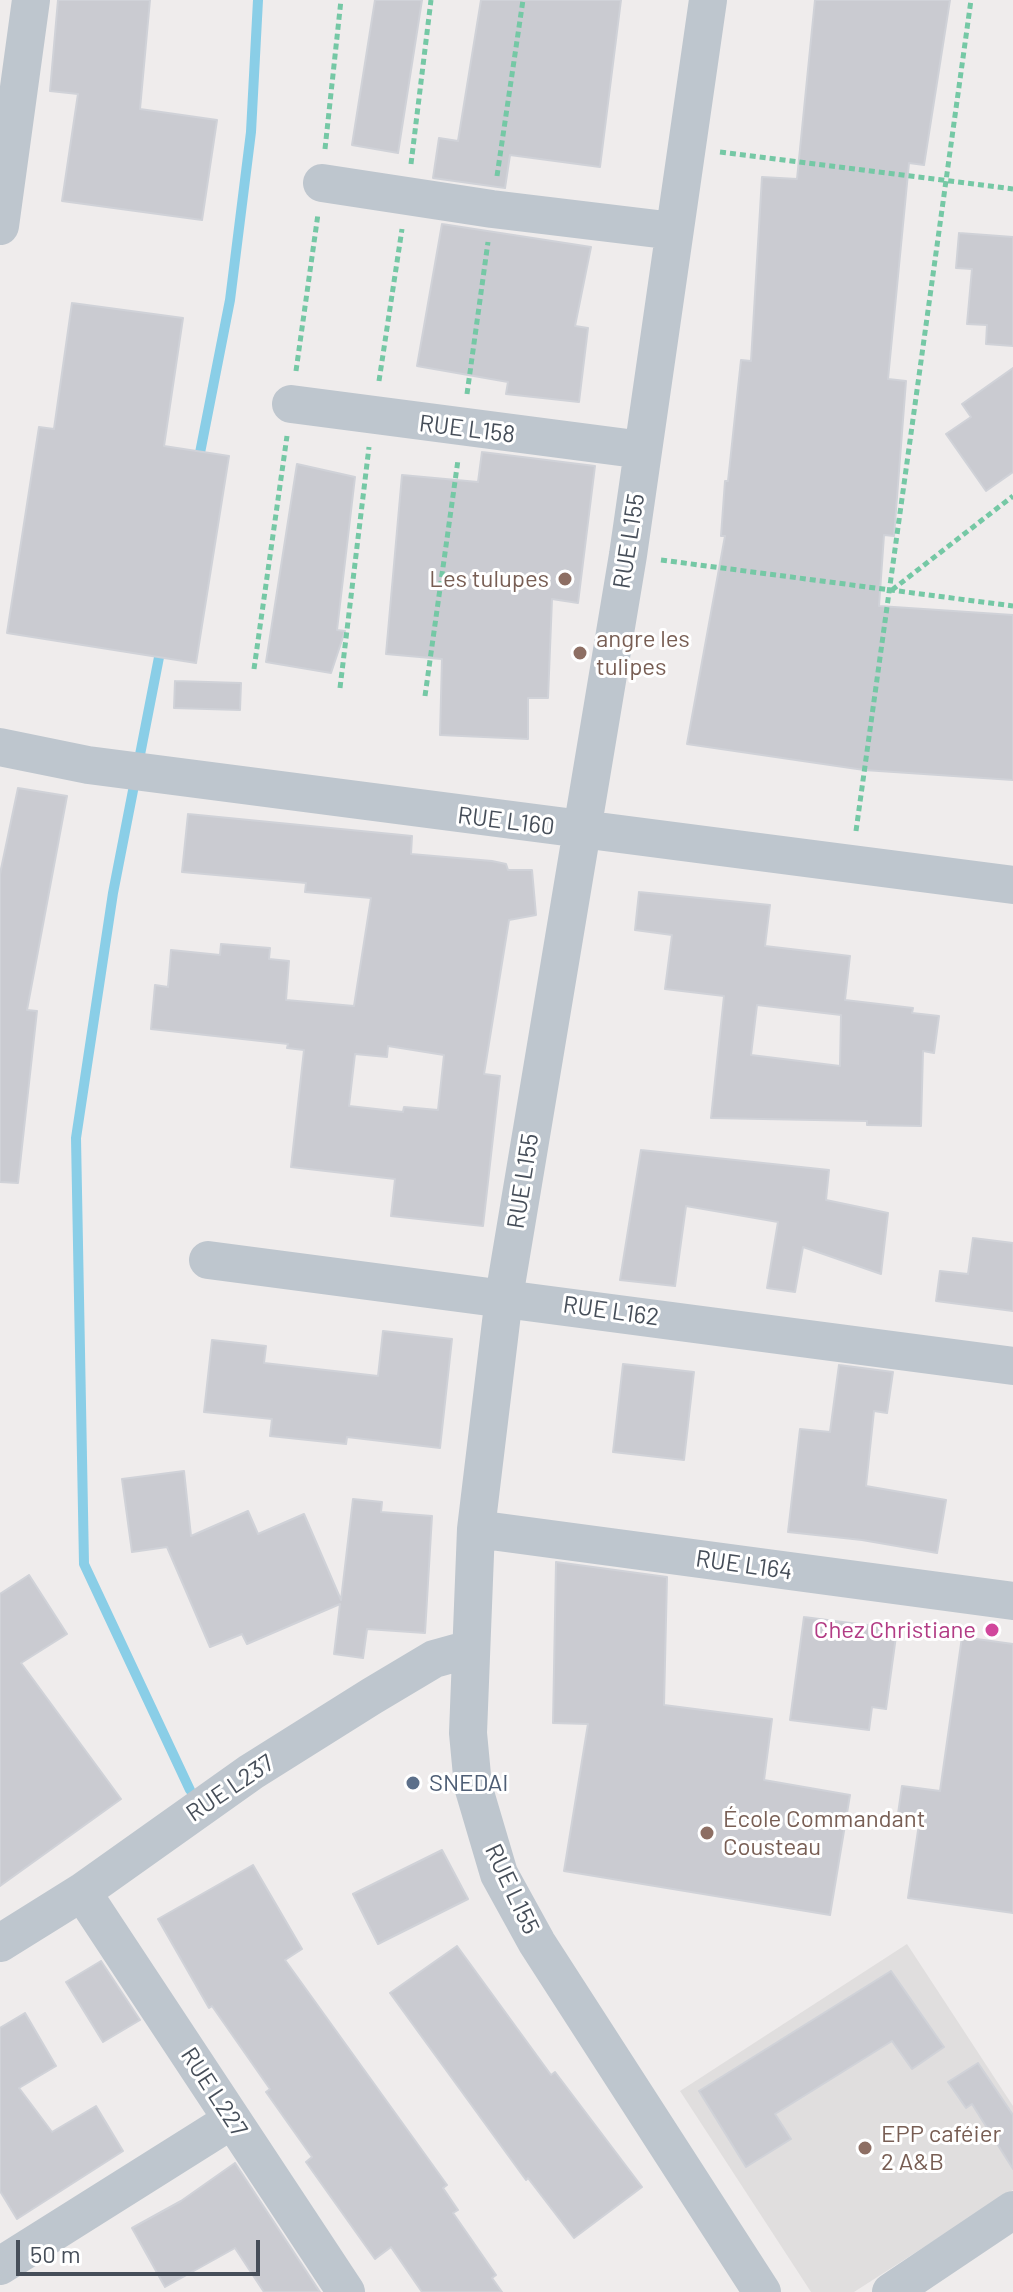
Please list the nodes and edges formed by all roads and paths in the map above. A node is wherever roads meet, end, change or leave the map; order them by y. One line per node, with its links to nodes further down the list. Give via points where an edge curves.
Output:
1 (31, 0): 7 (street)
2 (341, 0): 10 (path)
3 (431, 0): 12 (path)
4 (523, 0): 13 (path)
5 (708, 0): 8 (street, RUE L155)
6 (971, 0): 9 (path)
7 (8, 102): 14 (street)
8 (686, 147): 9 (path); 15 (street, RUE L155)
9 (946, 181): 11 (path); 22 (path)
10 (322, 183): 12 (street); 16 (path)
11 (1013, 189)
12 (407, 195): 13 (street); 17 (path)
13 (492, 209): 15 (street); 18 (path)
14 (0, 226)
15 (674, 231): 19 (street, RUE L155)
16 (291, 404): 17 (street, RUE L158); 24 (path)
17 (373, 417): 18 (street, RUE L158); 25 (path)
18 (462, 429): 19 (street, RUE L158); 26 (path)
19 (643, 450): 21 (street, RUE L155)
20 (1013, 496): 22 (path)
21 (628, 555): 22 (path); 28 (street, RUE L155)
22 (892, 590): 23 (path); 29 (path)
23 (1013, 606)
24 (254, 669)
25 (340, 688)
26 (425, 696)
27 (0, 747): 28 (street, RUE L160, via 88,765)
28 (581, 830): 29 (street, RUE L160); 32 (street, RUE L155)
29 (852, 863): 30 (street, RUE L160)
30 (1013, 885)
31 (208, 1260): 32 (street, RUE L162)
32 (504, 1297): 33 (street, RUE L162); 34 (street, RUE L155)
33 (1013, 1366)
34 (476, 1529): 35 (street, RUE L164); 36 (street, RUE L155)
35 (1013, 1601)
36 (470, 1649): 37 (street, RUE L237, via 434,1659 372,1696 251,1772); 43 (street, RUE L155, via 473,1786 499,1874 537,1943)
37 (82, 1892): 38 (street, RUE L237); 39 (street, RUE L227)
38 (0, 1943)
39 (232, 2120): 41 (street); 42 (street, RUE L227)
40 (1008, 2224): 44 (street)
41 (0, 2266)
42 (346, 2292)
43 (762, 2292)
44 (891, 2292)

